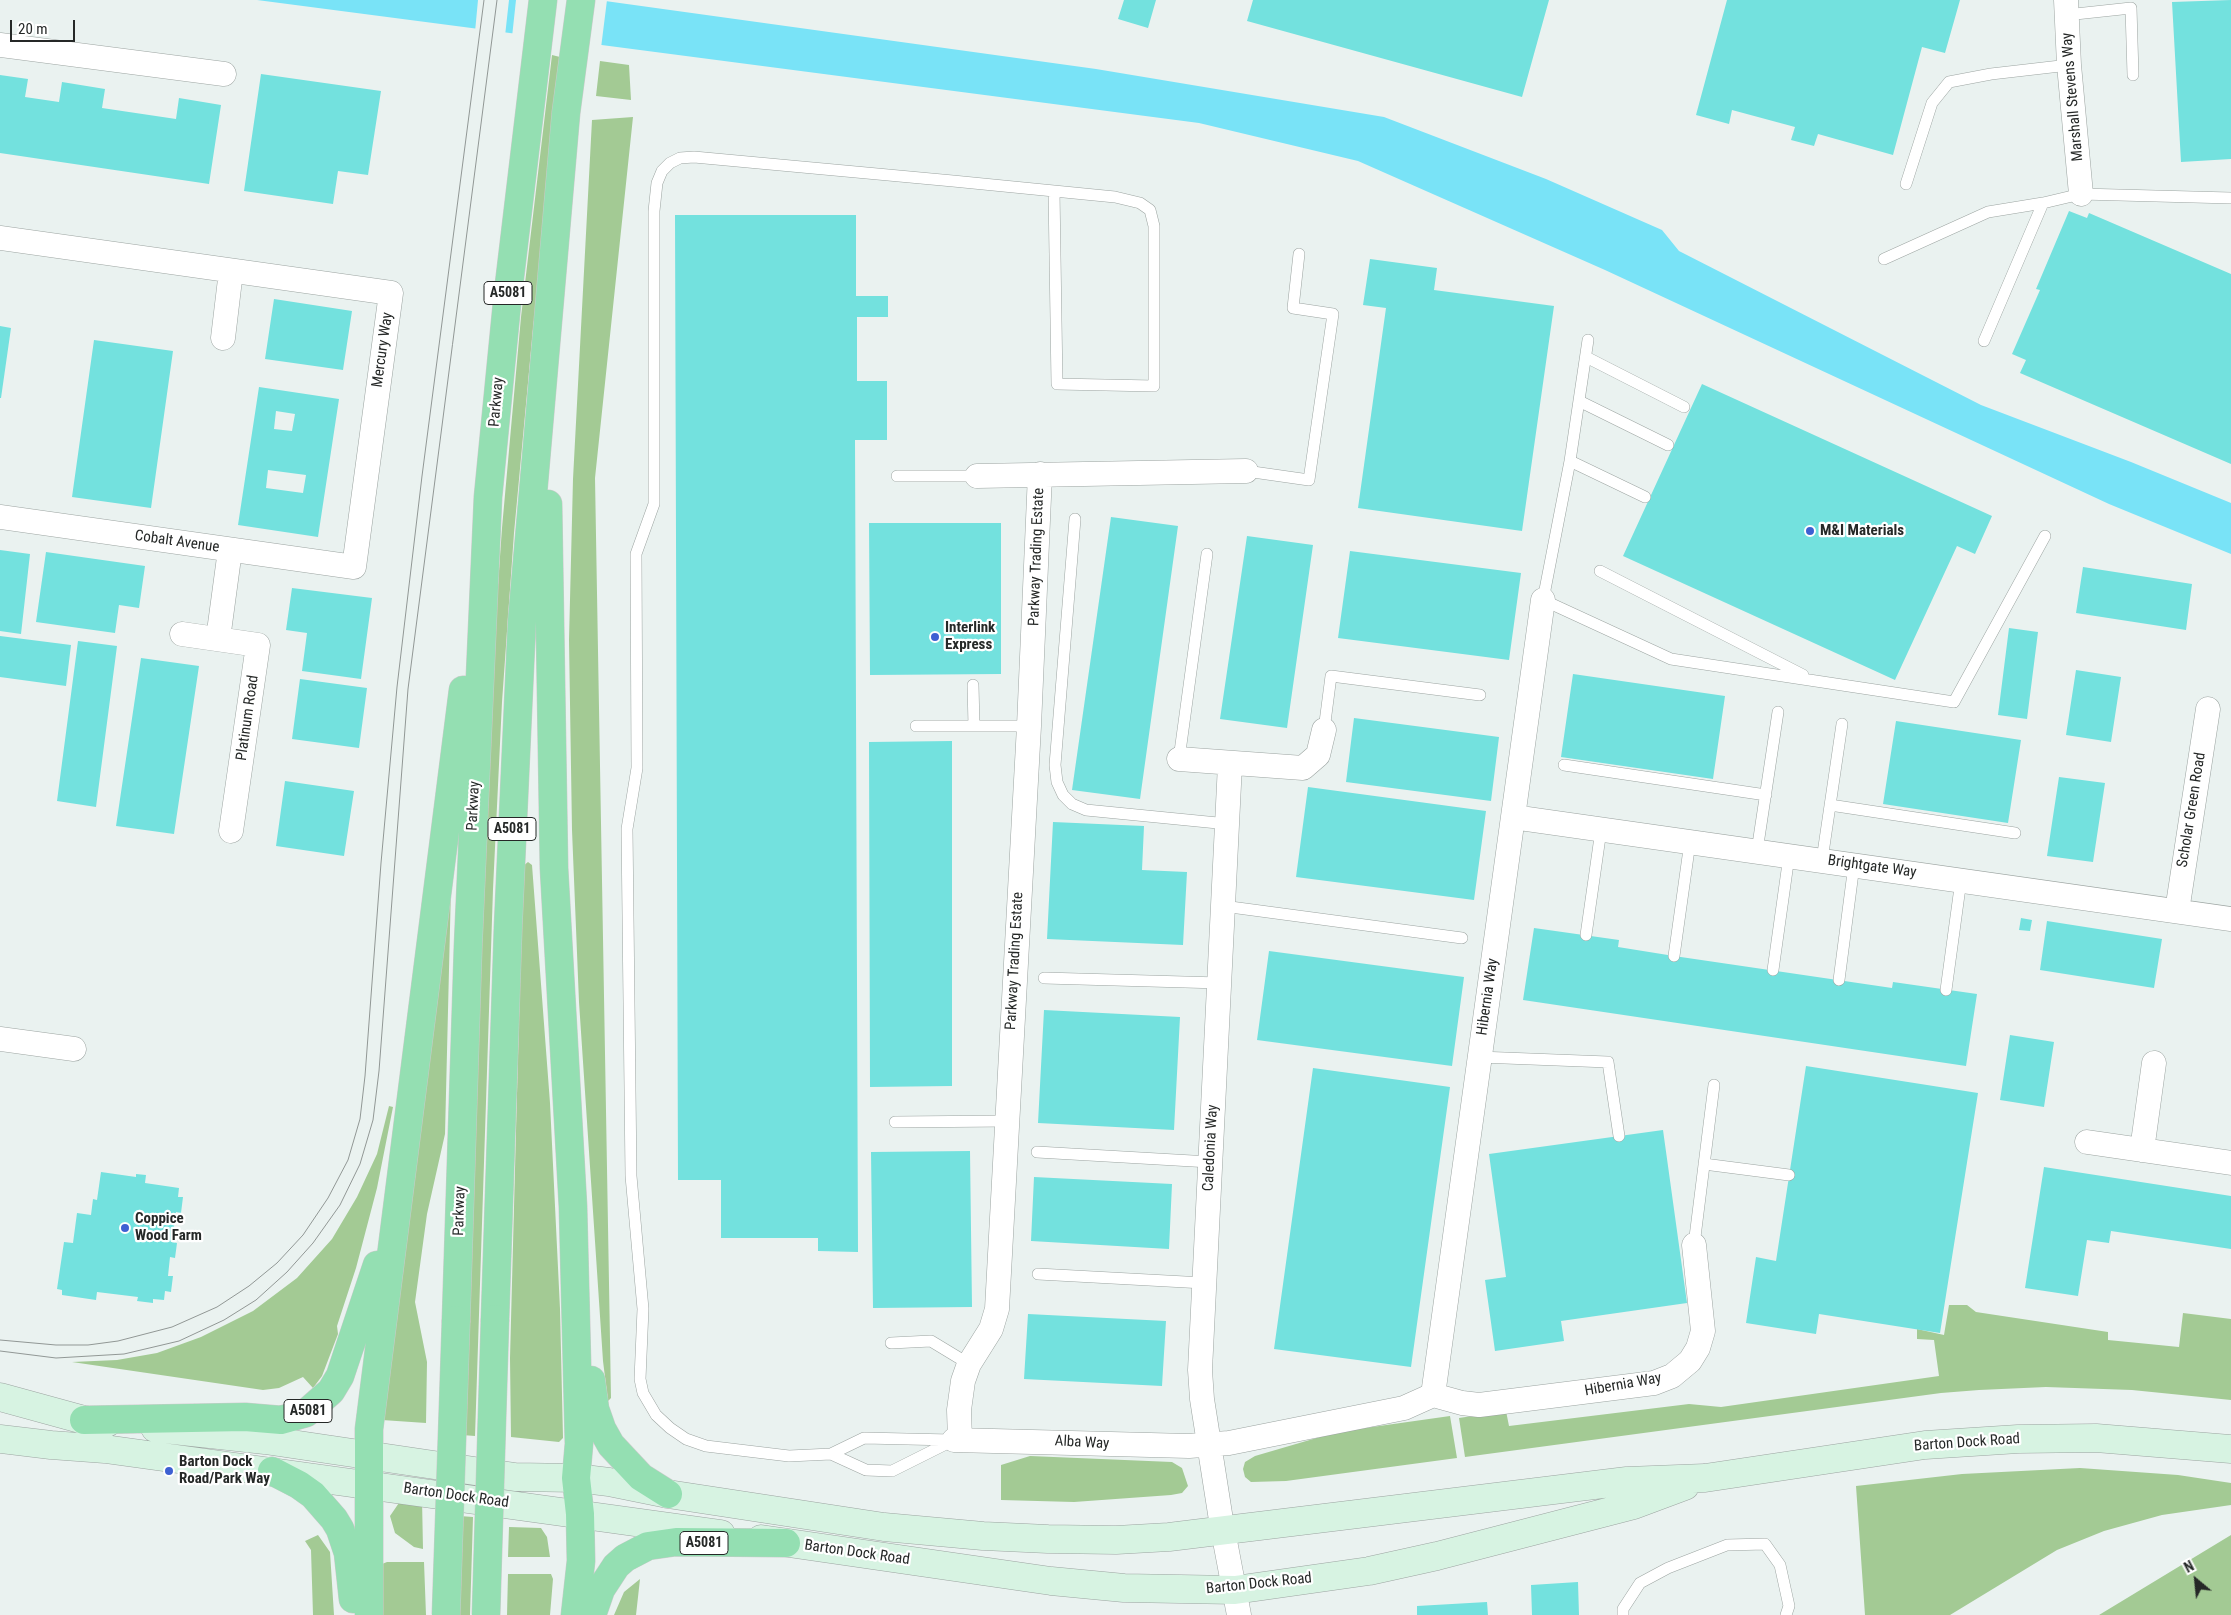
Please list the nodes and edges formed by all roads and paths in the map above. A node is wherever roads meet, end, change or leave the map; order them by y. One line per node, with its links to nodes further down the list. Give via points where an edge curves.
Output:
1 (543, 0): 30 (highway, Parkway / A5081, via 508,293)
2 (580, 0): 18 (highway, A5081)
3 (2066, 8): 5 (street, Marshall Stevens Way); 7 (lane, via 2131,8)
4 (0, 45): 6 (street)
5 (2069, 64): 8 (lane, via 1949,82 1932,103); 10 (street, Marshall Stevens Way)
6 (224, 74)
7 (2133, 75)
8 (1906, 184)
9 (1054, 191): 9 (lane, via 1115,197 1140,203 1150,210 1153,216 1154,386 1057,384); 108 (lane, via 694,157 670,162 657,183 654,211 654,504 636,554 637,768 627,829 631,1176 643,1309 640,1379 642,1393 656,1415 696,1444 789,1456)
10 (2081, 194): 11 (lane); 12 (lane)
11 (2231, 198)
12 (2043, 203): 15 (lane, via 1988,212); 20 (lane)
13 (0, 238): 16 (street, Mercury Way)
14 (1300, 254): 26 (lane, via 1293,308 1333,314 1309,480)
15 (1884, 259)
16 (231, 271): 17 (street); 37 (street, Mercury Way, via 391,293)
17 (223, 338)
18 (546, 340): 94 (highway, A5081, via 554,868); 122 (highway, A5081, bridge, via 522,620 508,918)
19 (1588, 340): 21 (lane)
20 (1984, 341)
21 (1586, 357): 22 (lane); 23 (lane)
22 (1579, 401): 24 (lane); 25 (lane)
23 (1684, 407)
24 (1668, 445)
25 (1570, 461): 31 (lane); 39 (lane)
26 (1246, 471): 27 (street, Parkway Trading Estate)
27 (1040, 474): 29 (street, Parkway Trading Estate); 50 (street, Parkway Trading Estate)
28 (897, 476): 29 (lane)
29 (977, 476)
30 (488, 497): 95 (highway, A5081); 121 (highway, Parkway / A5081, bridge, via 468,947)
31 (1645, 497)
32 (0, 516): 35 (street, Cobalt Avenue)
33 (1075, 519): 58 (lane, via 1055,765 1063,795 1072,804 1086,810)
34 (2044, 536): 42 (lane, via 1954,702)
35 (230, 550): 37 (street, Cobalt Avenue); 41 (street)
36 (1207, 554): 52 (lane)
37 (354, 567)
38 (1600, 571): 42 (lane)
39 (1543, 600): 42 (lane, via 1671,659); 57 (street, Hibernia Way)
40 (182, 634): 41 (street, Platinum Road)
41 (218, 639): 60 (street, Platinum Road, via 258,645)
42 (1812, 680)
43 (973, 685): 49 (lane)
44 (1480, 695): 51 (lane, via 1331,676)
45 (2208, 709): 69 (street, Scholar Green Road)
46 (1778, 712): 55 (lane)
47 (1842, 724): 56 (lane)
48 (916, 726): 49 (lane)
49 (974, 726): 50 (lane)
50 (1029, 726): 84 (street, Parkway Trading Estate)
51 (1324, 730): 53 (street, via 1318,755 1304,768)
52 (1179, 759): 53 (street)
53 (1230, 764): 58 (street, Caledonia Way)
54 (1564, 766): 55 (lane)
55 (1766, 795): 63 (lane)
56 (1830, 805): 61 (lane); 65 (lane)
57 (1513, 817): 59 (street, Brightgate Way); 81 (street, Hibernia Way)
58 (1228, 824): 68 (street, Caledonia Way)
59 (1601, 830): 62 (street, Brightgate Way); 71 (lane)
60 (231, 831)
61 (2015, 833)
62 (1690, 842): 63 (street, Brightgate Way); 73 (lane)
63 (1757, 852): 64 (street, Brightgate Way)
64 (1788, 856): 65 (street, Brightgate Way); 74 (lane)
65 (1822, 860): 66 (street, Brightgate Way)
66 (1854, 865): 67 (street, Brightgate Way); 76 (lane)
67 (1961, 880): 69 (street, Brightgate Way); 78 (lane)
68 (1224, 906): 72 (lane); 77 (street, Caledonia Way)
69 (2177, 911): 70 (street, Brightgate Way)
70 (2231, 919)
71 (1586, 935)
72 (1462, 938)
73 (1674, 956)
74 (1773, 970)
75 (1044, 978): 77 (lane)
76 (1839, 980)
77 (1220, 984): 90 (street, Caledonia Way)
78 (1946, 990)
79 (0, 1039): 80 (street)
80 (74, 1049)
81 (1479, 1057): 86 (lane, via 1608,1062); 101 (street, Hibernia Way)
82 (2154, 1063): 88 (street)
83 (1714, 1085): 92 (lane)
84 (1007, 1121): 85 (lane); 100 (street, Parkway Trading Estate, via 997,1309 991,1329)
85 (895, 1122)
86 (1619, 1136)
87 (2087, 1142): 88 (street)
88 (2142, 1150): 91 (street)
89 (1037, 1152): 90 (lane)
90 (1210, 1162): 98 (street, Caledonia Way)
91 (2231, 1163)
92 (1704, 1164): 93 (lane); 96 (lane)
93 (1789, 1175)
94 (572, 1207): 111 (highway, A5081, via 579,1444); 114 (highway, A5081, via 592,1389 598,1416 611,1445 624,1461 641,1477)
95 (396, 1208): 103 (highway, A5081, via 340,1376 315,1407 281,1420); 109 (highway, A5081)
96 (1694, 1244): 101 (street, Hibernia Way, via 1703,1331 1690,1361 1672,1376 1637,1386 1499,1403 1462,1403)
97 (1038, 1274): 98 (lane)
98 (1204, 1283): 106 (street, Caledonia Way, via 1200,1370)
99 (891, 1343): 100 (lane, via 930,1341)
100 (969, 1364): 105 (street, Parkway Trading Estate, via 960,1395)
101 (1433, 1395): 106 (street, via 1404,1408)
102 (0, 1397): 103 (main road, Barton Dock Road)
103 (84, 1420): 109 (main road, Barton Dock Road)
104 (0, 1439): 110 (main road, Barton Dock Road, via 51,1446 105,1448)
105 (957, 1440): 106 (street, Alba Way, via 1169,1447); 108 (lane, via 864,1438); 108 (lane, via 892,1471 866,1470)
106 (1210, 1444): 116 (street, Caledonia Way)
107 (2231, 1449): 112 (main road, Barton Dock Road, via 2096,1438 2018,1439 1925,1445)
108 (831, 1454)
109 (368, 1455): 111 (main road, Barton Dock Road, via 516,1477); 113 (highway)
110 (272, 1471): 113 (main road, Barton Dock Road); 119 (highway, via 313,1495 340,1529 348,1553)
111 (576, 1478): 114 (main road, Barton Dock Road); 115 (highway)
112 (1705, 1478): 116 (main road, Barton Dock Road, via 1626,1481 1428,1503); 118 (main road, Barton Dock Road, via 1634,1505 1437,1556)
113 (368, 1484): 115 (main road, Barton Dock Road); 120 (highway)
114 (668, 1494): 116 (main road, Barton Dock Road, via 884,1526 983,1536 1116,1540)
115 (580, 1514): 117 (main road, Barton Dock Road); 123 (highway, via 581,1561)
116 (1223, 1531): 118 (street, Caledonia Way)
117 (786, 1543): 118 (main road, Barton Dock Road); 124 (highway, A5081, via 676,1542 648,1546 616,1566 601,1589)
118 (1237, 1602)
119 (354, 1615)
120 (369, 1615)
121 (446, 1615)
122 (486, 1615)
123 (575, 1615)
124 (592, 1615)
125 (1623, 1615): 126 (lane, via 1623,1609 1640,1583 1668,1568 1727,1545 1765,1544 1780,1565 1790,1606)
126 (1786, 1615)

